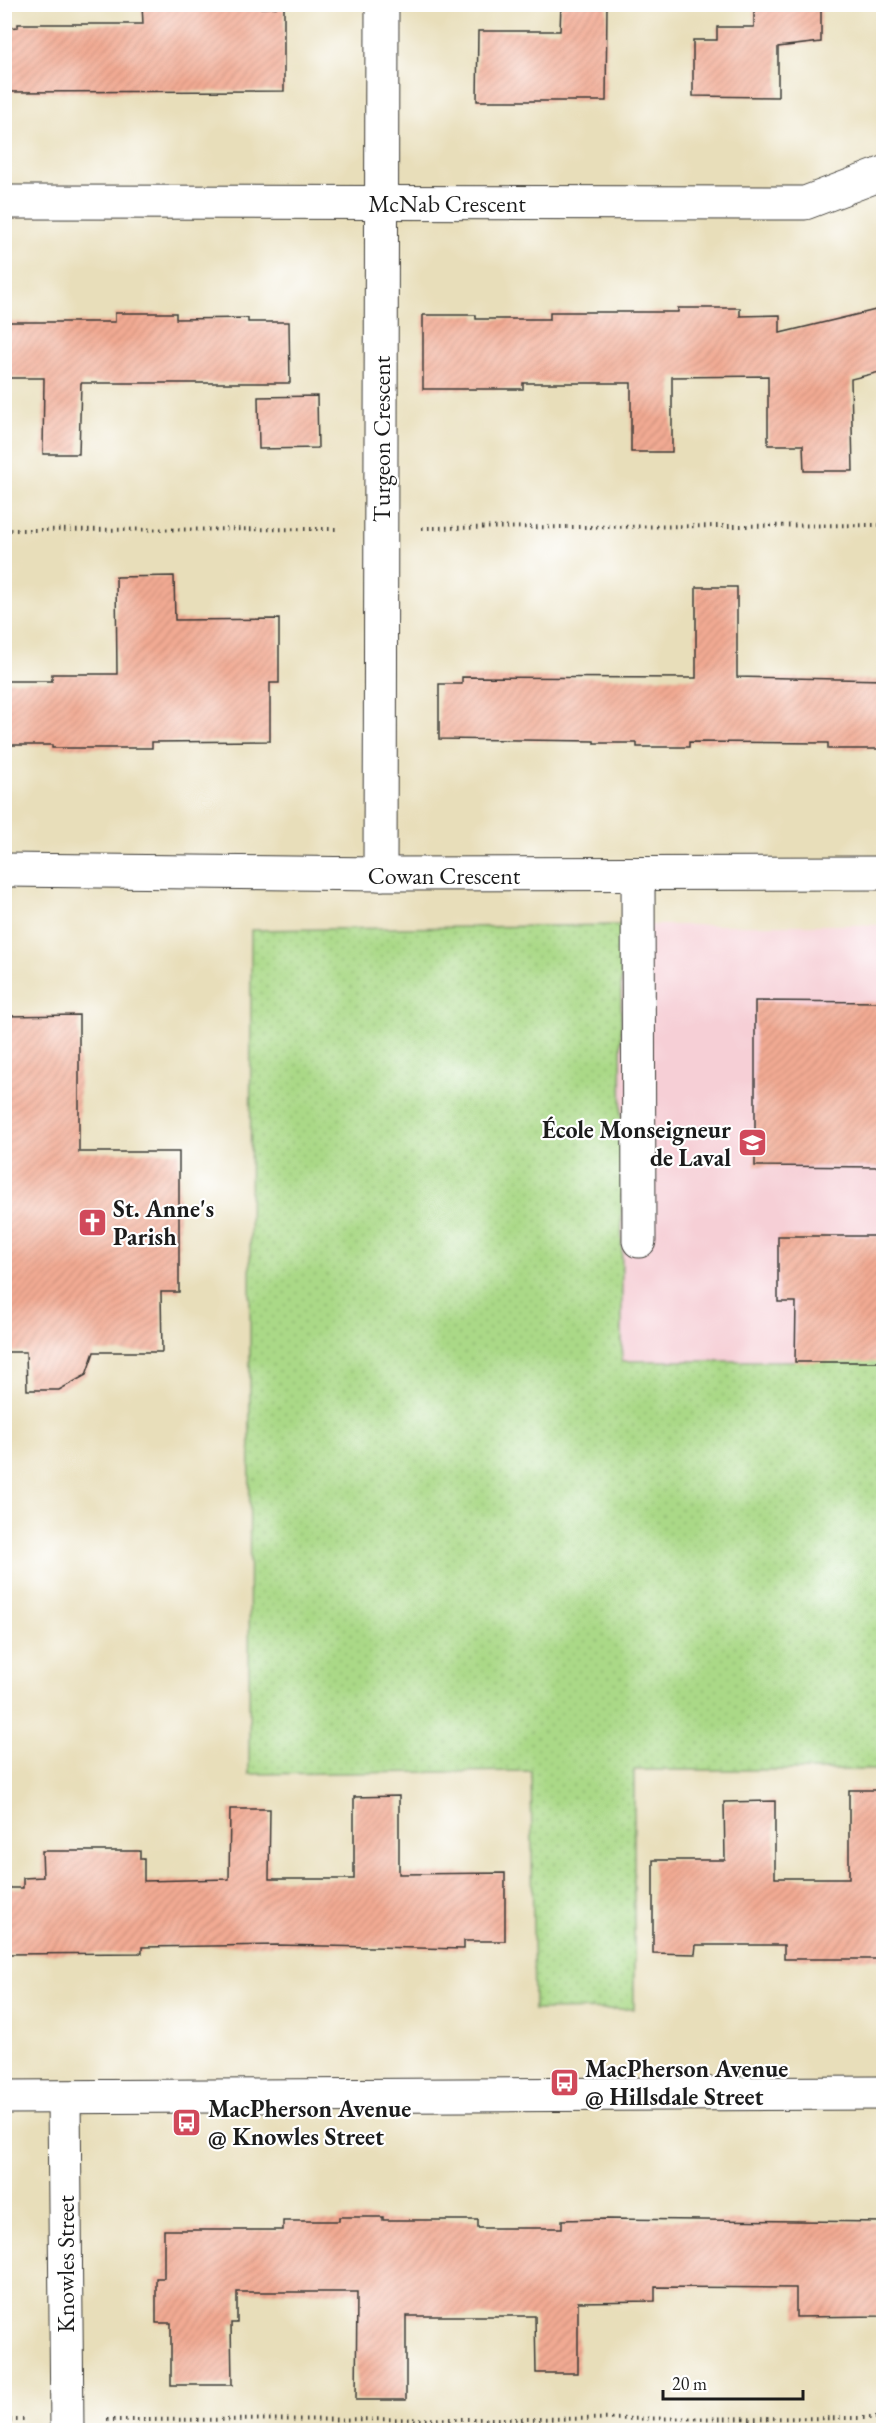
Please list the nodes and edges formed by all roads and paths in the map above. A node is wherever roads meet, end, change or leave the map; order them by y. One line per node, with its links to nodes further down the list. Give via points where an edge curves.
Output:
1 (382, 4): 4 (street, Turgeon Crescent)
2 (884, 173): 4 (street, McNab Crescent, via 805,203)
3 (4, 202): 4 (street, McNab Crescent)
4 (383, 203): 6 (street, Turgeon Crescent)
5 (884, 525): 6 (path)
6 (381, 528): 7 (path); 10 (street, Turgeon Crescent)
7 (4, 530)
8 (4, 870): 10 (street, Cowan Crescent)
9 (884, 873): 11 (street, Cowan Crescent)
10 (380, 874): 11 (street, Cowan Crescent)
11 (638, 875): 12 (street)
12 (639, 1240)
13 (884, 2093): 15 (street)
14 (4, 2097): 15 (street)
15 (64, 2098): 18 (street, Knowles Street)
16 (884, 2418): 18 (path)
17 (4, 2420): 18 (path)
18 (67, 2425)

